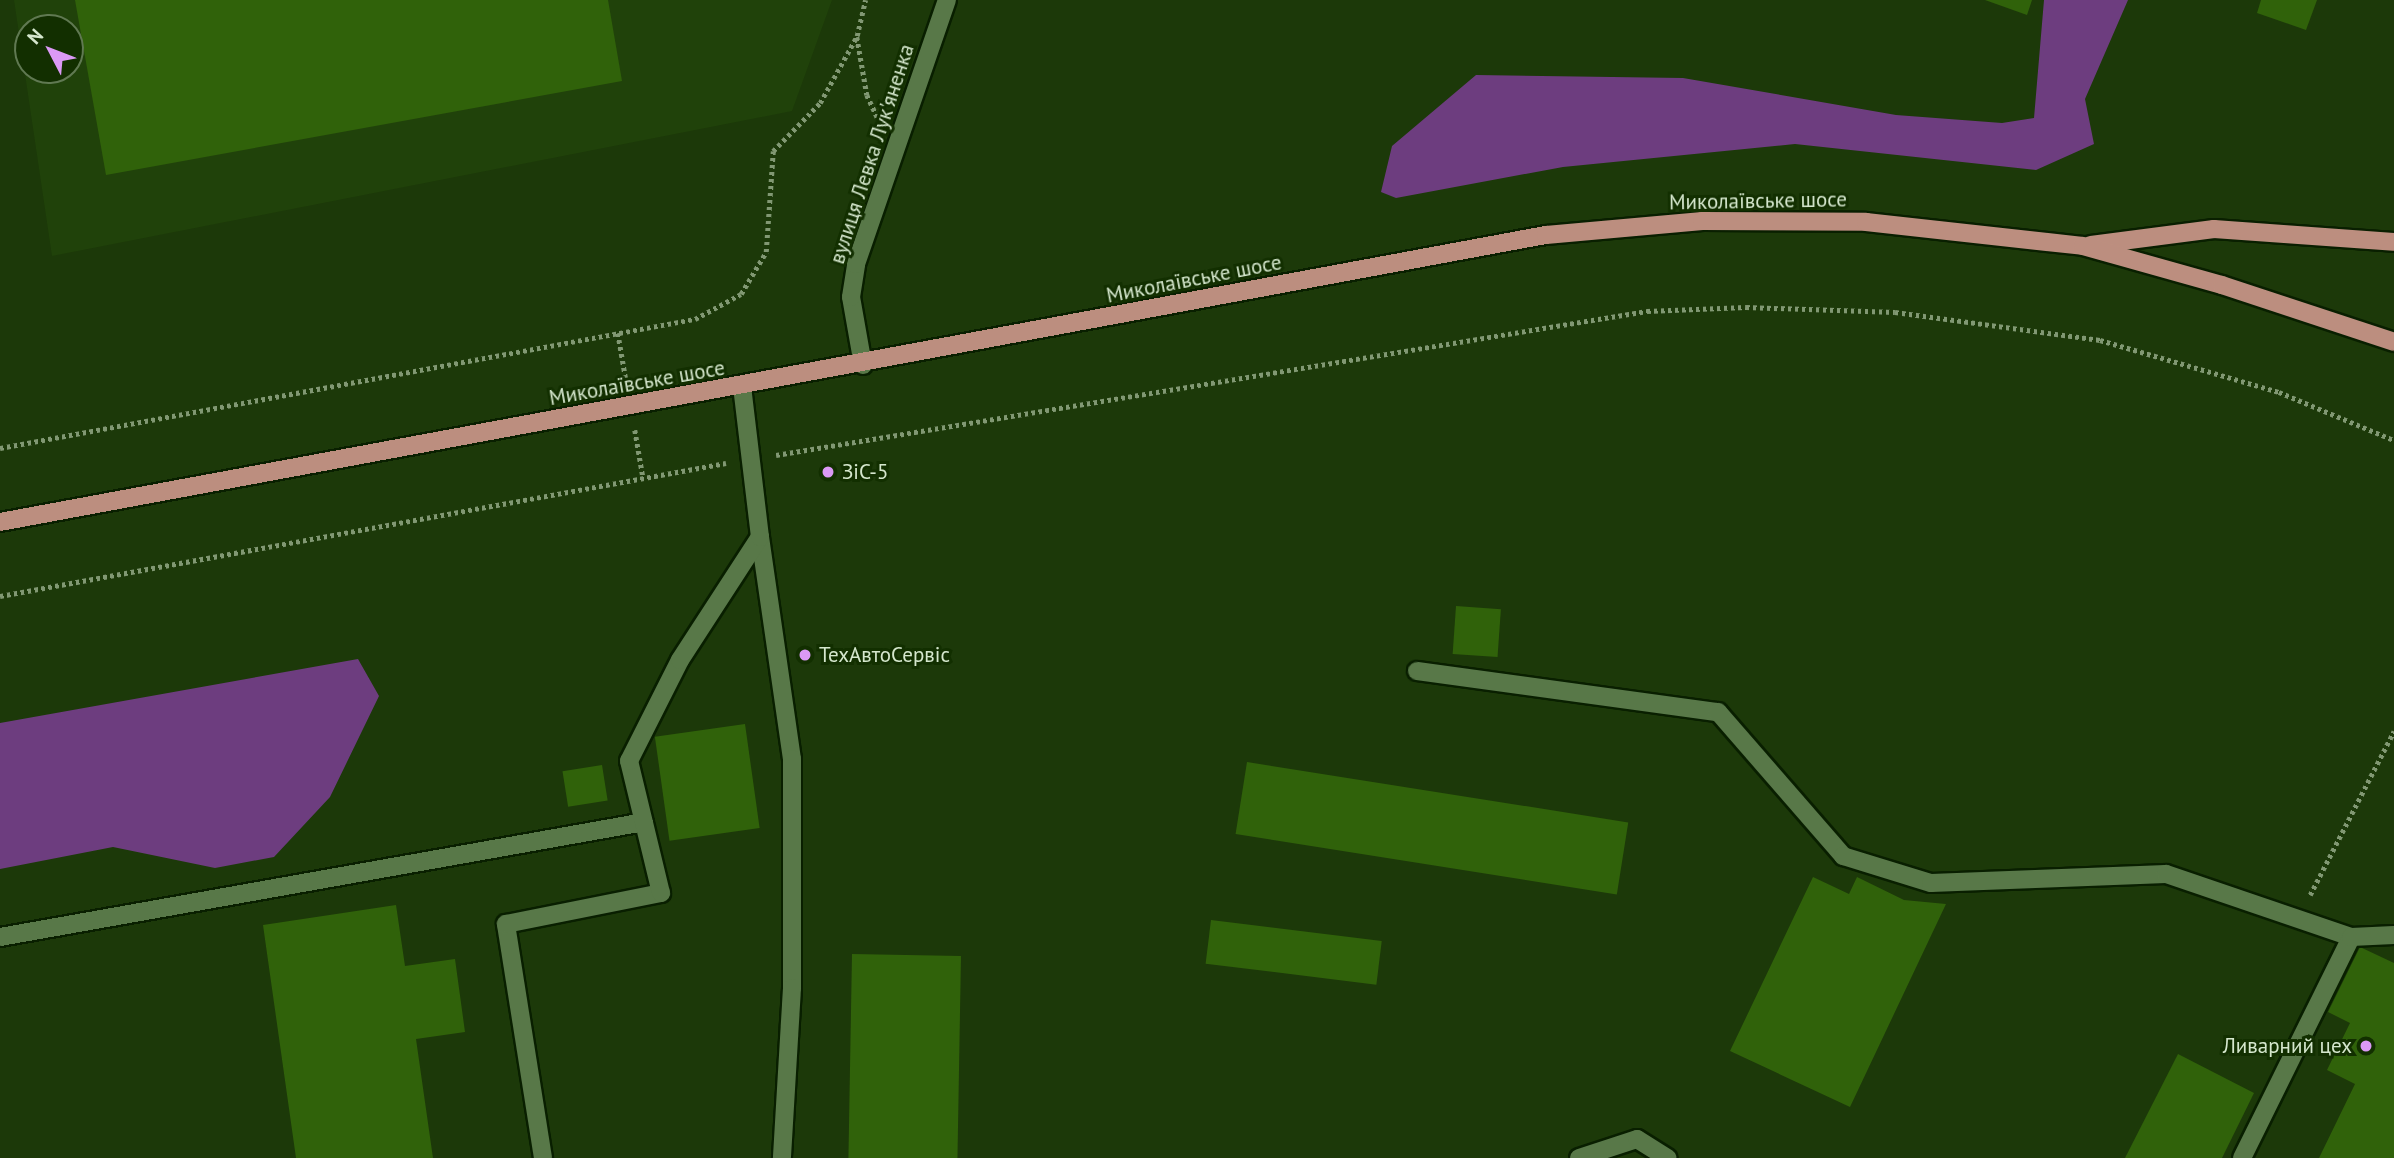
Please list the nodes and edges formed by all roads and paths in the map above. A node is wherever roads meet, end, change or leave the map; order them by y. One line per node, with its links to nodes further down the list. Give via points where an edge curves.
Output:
1 (865, 0): 3 (path)
2 (947, 0): 4 (street, вулиця Левка Лук'яненка)
3 (857, 36): 4 (path, via 867,95 880,126); 11 (path, via 820,103 773,151 766,252 741,294 695,319)
4 (898, 143): 8 (street, вулиця Левка Лук'яненка, via 856,264 851,297)
5 (2394, 242): 6 (main road, via 2214,229)
6 (2083, 246): 7 (main road, Миколаївське шосе, via 2222,285); 8 (main road, Миколаївське шосе, via 1866,222 1702,221 1546,235)
7 (2394, 342)
8 (863, 365): 9 (main road, Миколаївське шосе)
9 (742, 387): 12 (street); 13 (main road, Миколаївське шосе)
10 (2394, 440): 12 (path, via 2279,392 2100,340 1895,312 1746,307 1633,313)
11 (0, 449)
12 (750, 459): 14 (street); 15 (path)
13 (0, 522)
14 (760, 537): 18 (street, via 680,660 629,761); 24 (street, via 792,759 792,988)
15 (0, 596)
16 (1417, 671): 19 (street, via 1718,712 1843,856 1931,883 2166,874)
17 (2394, 731): 19 (path)
18 (644, 822): 21 (street); 23 (street, via 661,893 506,924)
19 (2298, 919): 22 (street)
20 (2394, 935): 22 (street)
21 (0, 937)
22 (2351, 937): 27 (street)
23 (543, 1158)
24 (782, 1158)
25 (1578, 1158): 26 (street, via 1637,1139)
26 (1668, 1158)
27 (2242, 1158)

